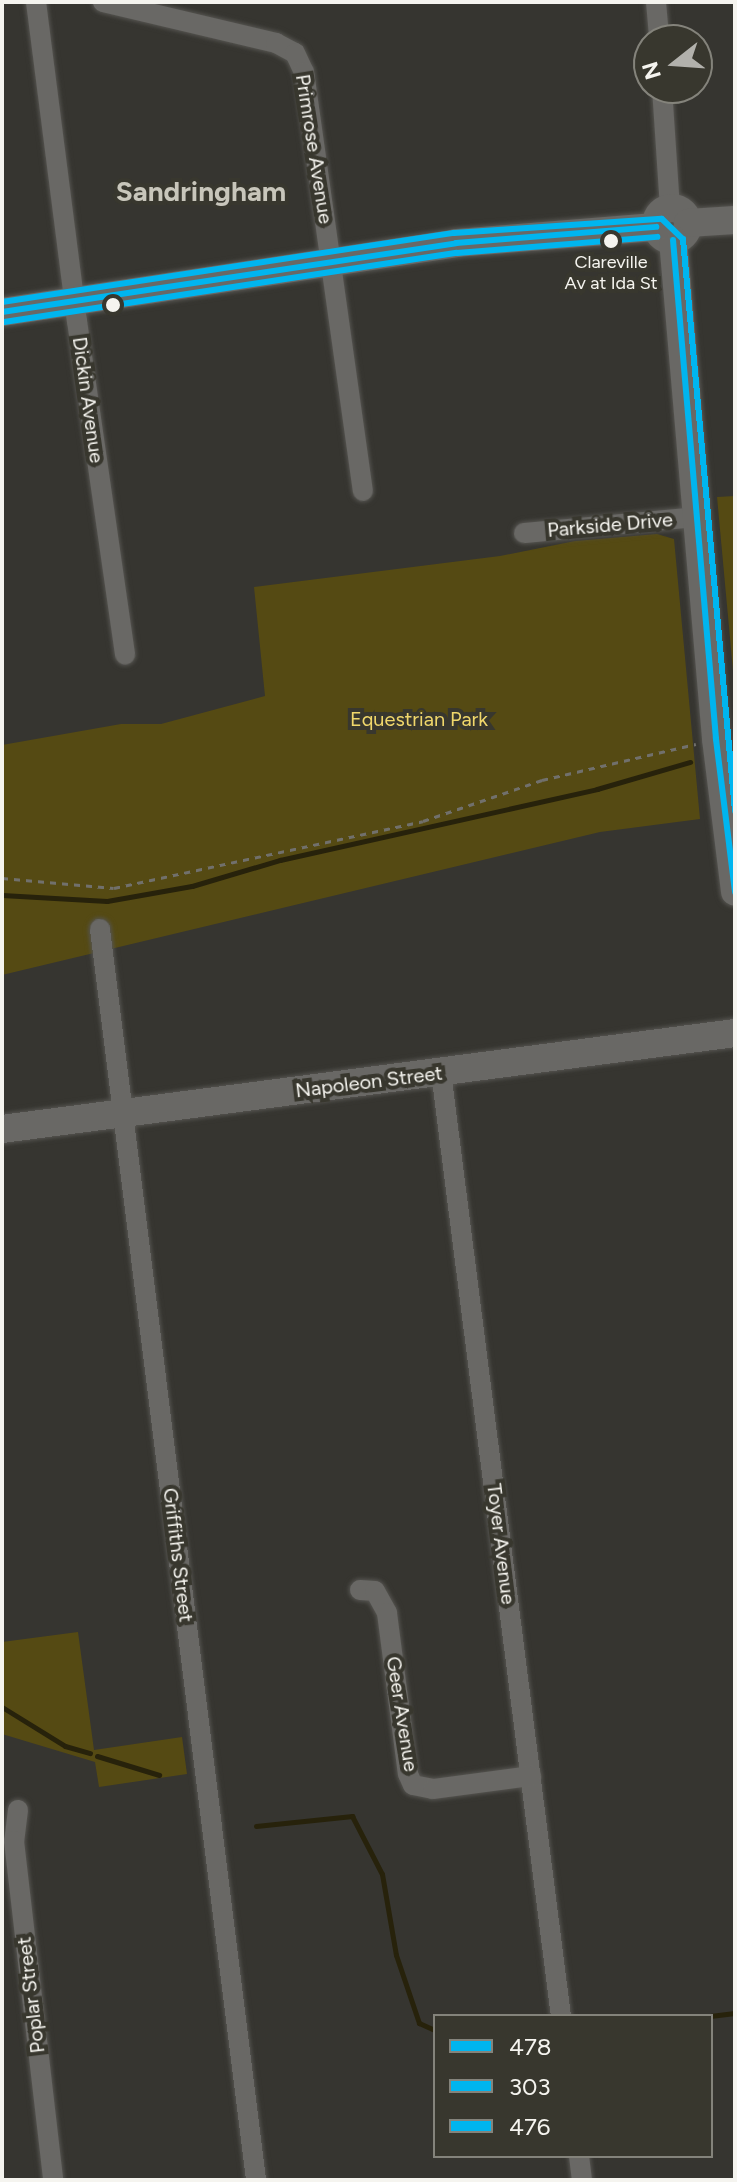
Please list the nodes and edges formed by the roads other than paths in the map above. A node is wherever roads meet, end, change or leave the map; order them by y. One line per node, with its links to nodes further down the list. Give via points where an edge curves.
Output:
1 (36, 2): 9 (street, Dickin Avenue)
2 (103, 2): 8 (street, Primrose Avenue, via 276,43 295,53 304,72)
3 (656, 2): 4 (street)
4 (658, 24)
5 (663, 104): 7 (street)
6 (735, 220): 7 (street)
7 (672, 225): 8 (street, via 456,243); 12 (street)
8 (331, 262): 9 (street); 11 (street, Primrose Avenue)
9 (74, 302): 10 (street); 14 (street, Dickin Avenue)
10 (2, 312)
11 (363, 491)
12 (696, 517): 13 (street, Parkside Drive); 15 (street)
13 (524, 533)
14 (125, 655)
15 (735, 892)
16 (100, 929): 19 (street, Griffiths Street)
17 (735, 1033): 18 (street, Napoleon Street)
18 (441, 1072): 19 (street, Napoleon Street); 22 (street, Toyer Avenue)
19 (123, 1113): 20 (street, Napoleon Street); 27 (street, Griffiths Street)
20 (2, 1129)
21 (360, 1590): 22 (street, Geer Avenue, via 375,1591 387,1613 413,1785 433,1789)
22 (531, 1776): 24 (street, Toyer Avenue)
23 (18, 1810): 26 (street, Poplar Street, via 14,1841)
24 (561, 2014)
25 (579, 2158): 28 (street)
26 (53, 2180)
27 (256, 2180)
28 (582, 2180)

